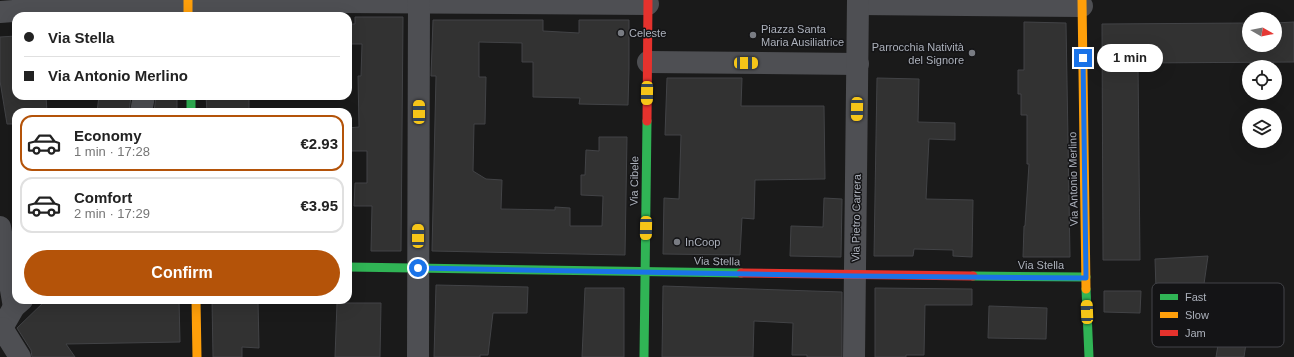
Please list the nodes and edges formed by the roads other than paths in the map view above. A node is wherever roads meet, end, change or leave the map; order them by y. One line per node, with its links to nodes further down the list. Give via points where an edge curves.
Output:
1 (133, 1): 6 (street); 7 (street)
2 (419, 1): 3 (street); 6 (street); 12 (street)
3 (642, 3): 8 (street, Via Cibele)
4 (865, 3): 5 (street); 9 (street, Via Pietro Carrera)
5 (1082, 3): 16 (street, Via Antonio Merlino)
6 (180, 6)
7 (0, 12)
8 (648, 70): 9 (street); 13 (street, Via Cibele)
9 (858, 71): 14 (street, Via Pietro Carrera)
10 (0, 227): 15 (street)
11 (352, 267): 12 (street, Via Stella)
12 (418, 268): 13 (street, Via Stella); 22 (street)
13 (646, 272): 14 (street, Via Stella); 23 (street, Via Cibele)
14 (855, 276): 16 (street, Via Stella); 24 (street, Via Pietro Carrera)
15 (12, 278)
16 (1086, 278): 25 (street, Via Antonio Merlino)
17 (17, 304): 19 (street)
18 (196, 304): 21 (street)
19 (1, 328): 20 (street)
20 (20, 357)
21 (197, 357)
22 (418, 357)
23 (644, 357)
24 (854, 357)
25 (1089, 357)

